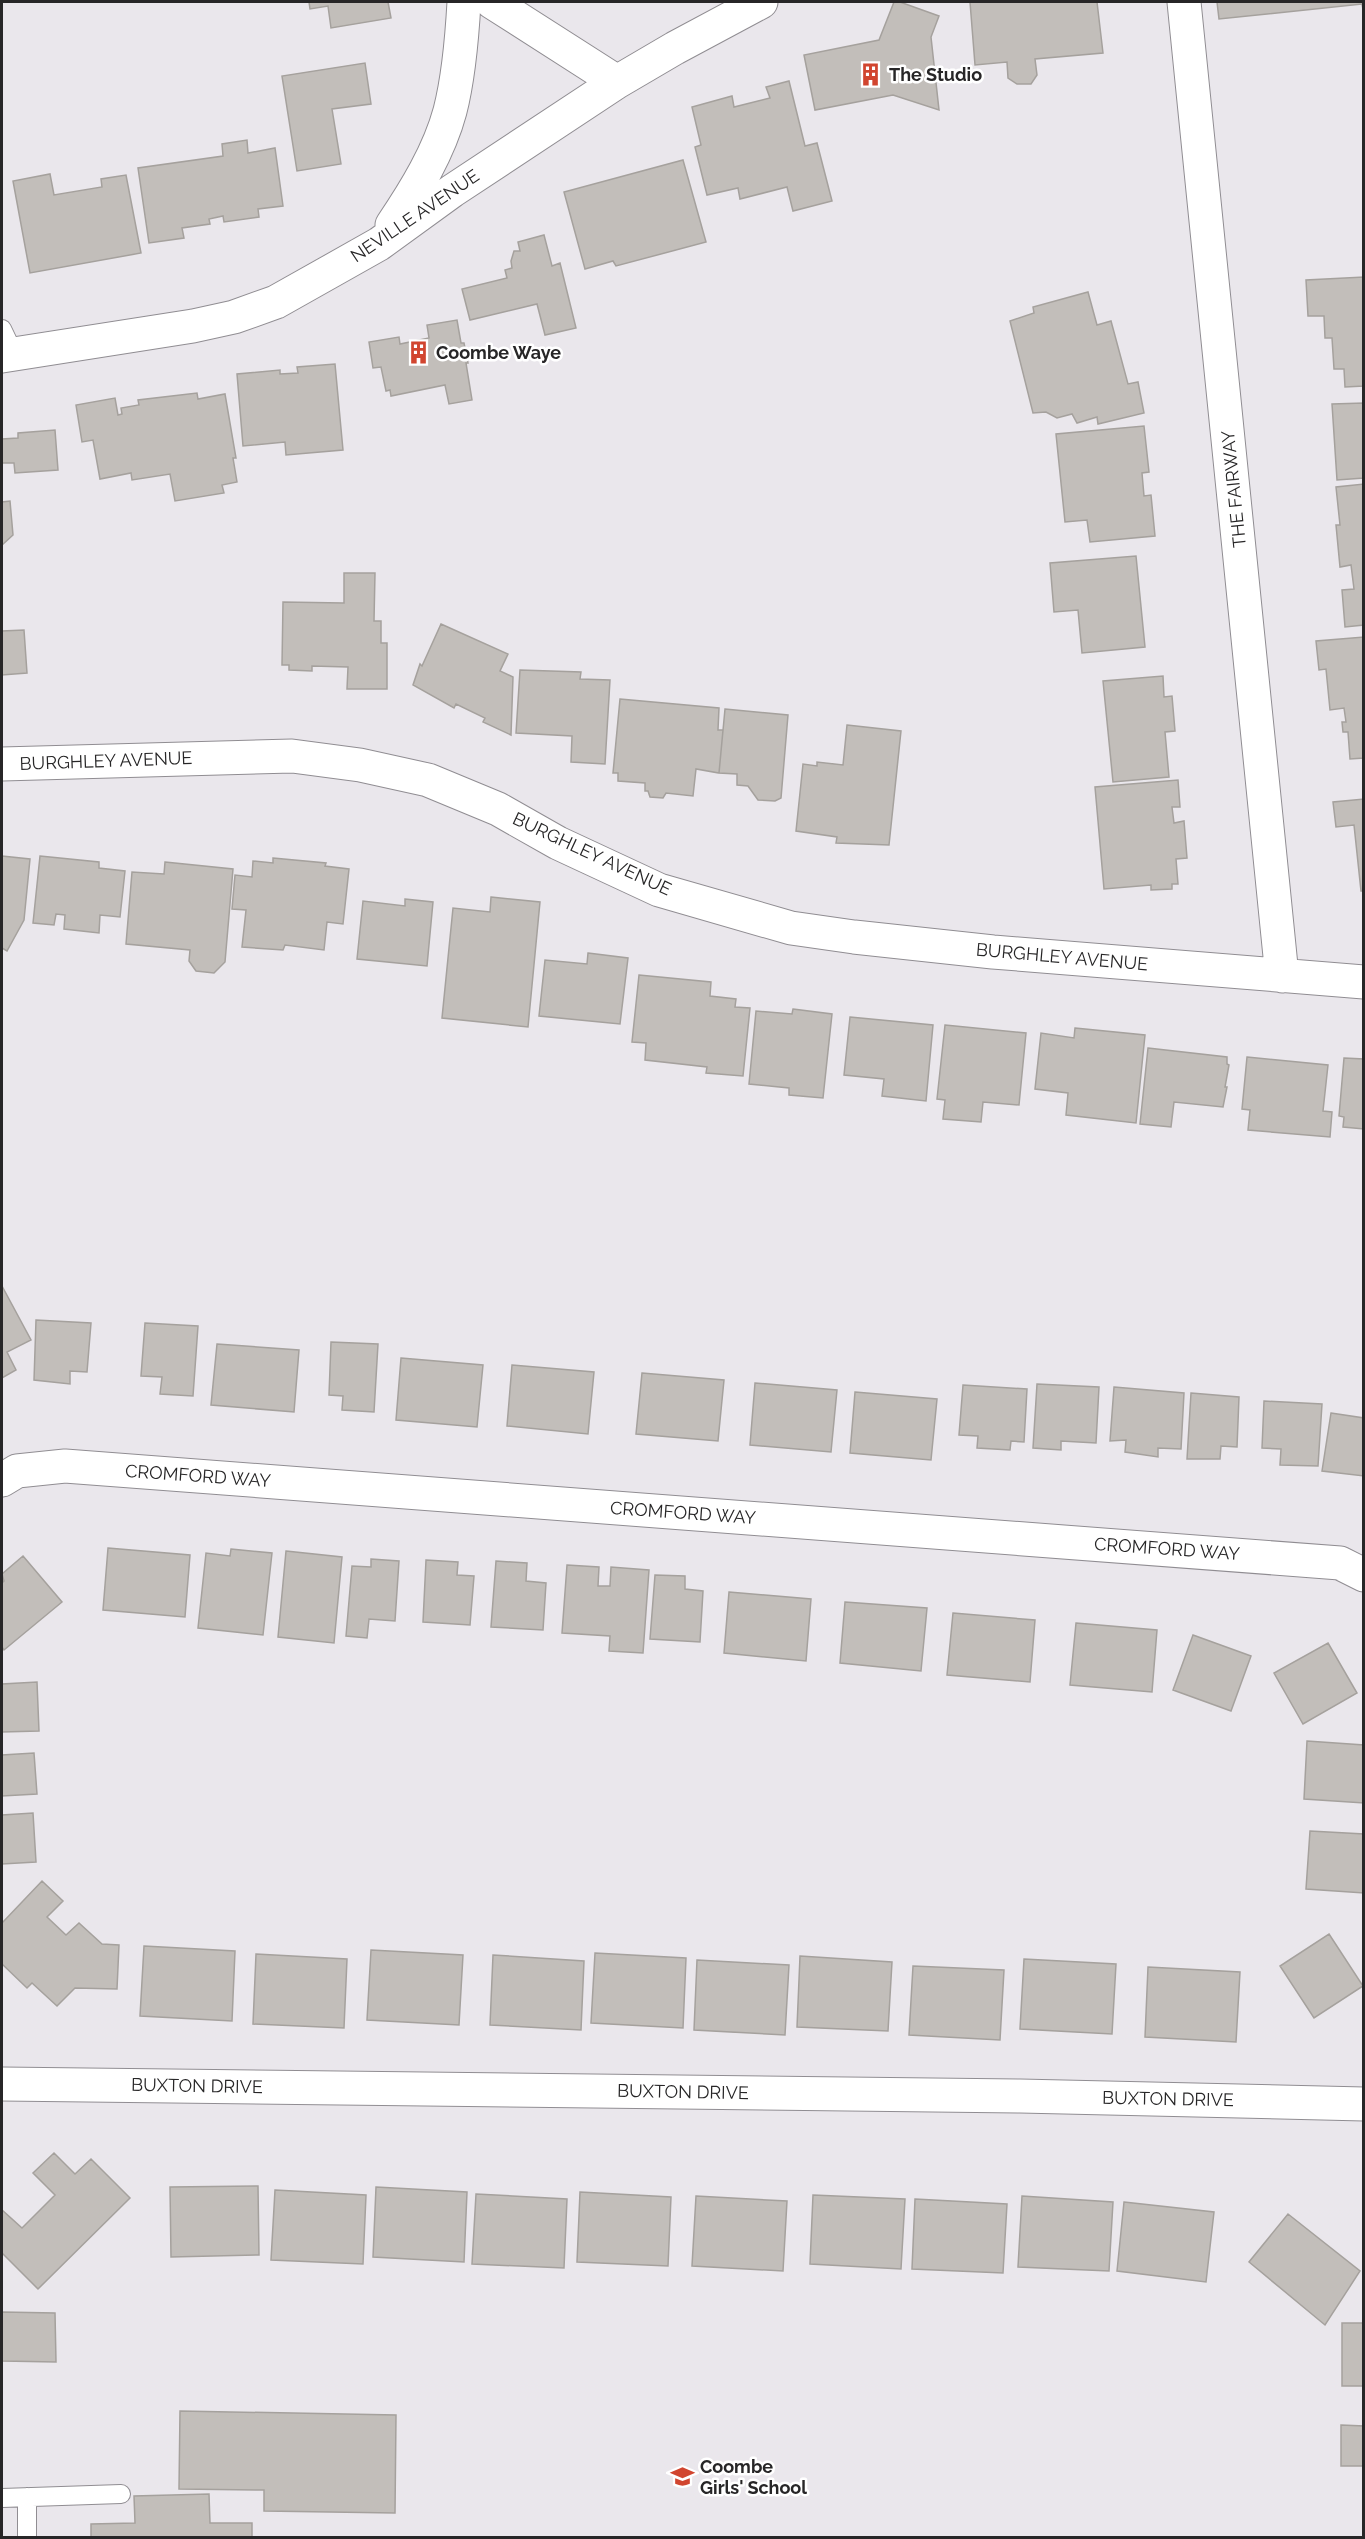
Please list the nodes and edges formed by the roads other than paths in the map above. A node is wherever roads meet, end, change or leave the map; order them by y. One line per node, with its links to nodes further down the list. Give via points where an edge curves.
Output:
1 (464, 2): 6 (street, via 450,112 413,194)
2 (492, 2): 5 (street)
3 (761, 2): 5 (street, NEVILLE AVENUE)
4 (1184, 2): 9 (street, THE FAIRWAY)
5 (618, 82): 6 (street, NEVILLE AVENUE, via 452,190)
6 (379, 244): 7 (street, NEVILLE AVENUE, via 276,302 234,317 193,326)
7 (6, 346)
8 (2, 764): 9 (street, BURGHLEY AVENUE, via 292,756 360,765 428,780 498,809 558,843 659,890 791,928 993,952)
9 (1282, 976): 10 (street, BURGHLEY AVENUE)
10 (1364, 982)
11 (2, 1480): 12 (street, CROMFORD WAY, via 18,1471 65,1466 1340,1563)
12 (1364, 1575)
13 (2, 2084): 14 (street, BUXTON DRIVE)
14 (1364, 2104)
15 (121, 2494): 16 (lane)
16 (27, 2497): 17 (lane); 18 (lane)
17 (2, 2498)
18 (27, 2538)

